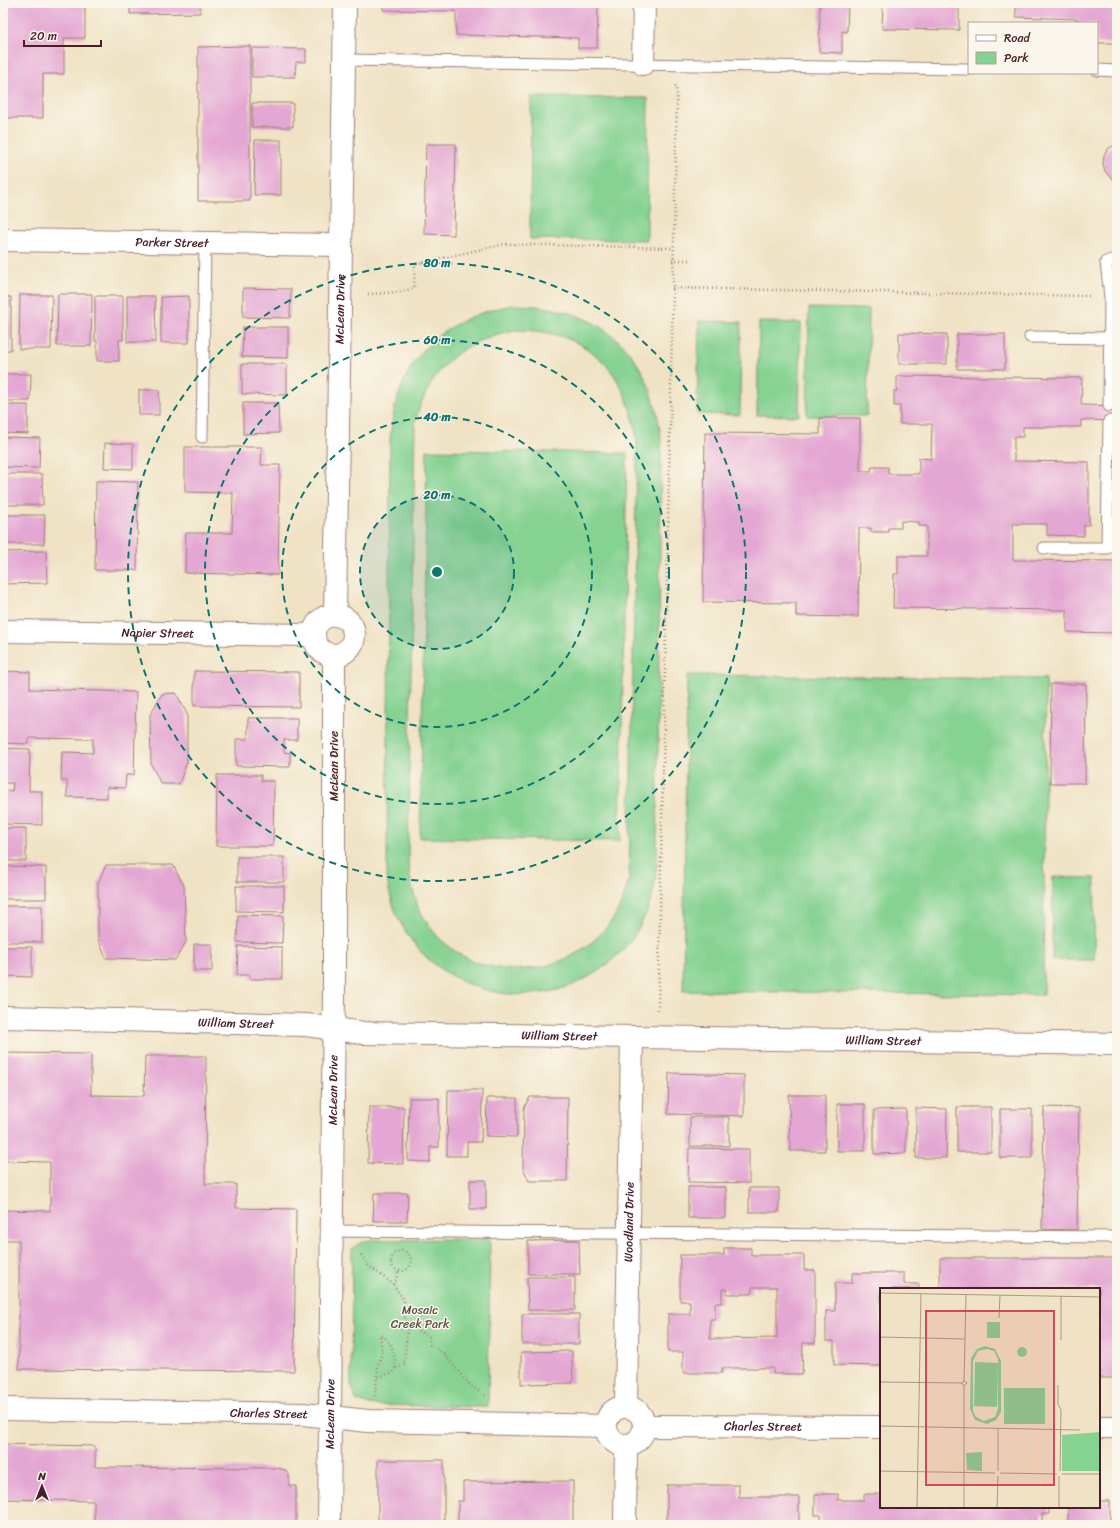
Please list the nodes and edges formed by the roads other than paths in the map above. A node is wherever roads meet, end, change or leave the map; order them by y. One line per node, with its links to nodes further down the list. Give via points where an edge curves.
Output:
1 (345, 3): 3 (street, McLean Drive)
2 (644, 3): 4 (street)
3 (344, 60): 4 (lane); 10 (street, McLean Drive)
4 (643, 64): 5 (lane)
5 (968, 69)
6 (1098, 70): 7 (lane)
7 (1117, 71)
8 (3, 240): 9 (street, Parker Street)
9 (205, 243): 10 (street, Parker Street); 16 (lane)
10 (341, 245): 18 (street, McLean Drive)
11 (1117, 258): 13 (lane, via 1106,262 1110,296)
12 (1030, 337): 13 (lane)
13 (1109, 338): 14 (lane)
14 (1109, 406)
15 (1109, 421): 17 (lane, via 1107,548)
16 (202, 437)
17 (1044, 548)
18 (335, 615): 20 (street, via 327,616 320,621); 21 (street, via 349,621 355,636 349,650)
19 (3, 631): 20 (street, Napier Street)
20 (314, 635): 21 (street, via 315,643 320,650)
21 (334, 656): 23 (street, McLean Drive)
22 (3, 1017): 23 (street, William Street, via 306,1025)
23 (333, 1029): 24 (street, William Street, via 363,1033); 26 (street, McLean Drive)
24 (632, 1037): 25 (street, William Street); 27 (street, Woodland Drive)
25 (1117, 1044)
26 (331, 1231): 27 (lane); 31 (street, McLean Drive)
27 (629, 1234): 28 (lane); 29 (street, Woodland Drive)
28 (1117, 1237)
29 (626, 1407): 32 (street, via 620,1407 610,1414); 33 (street, via 637,1411)
30 (3, 1409): 31 (street, Charles Street, via 286,1414)
31 (331, 1418): 32 (street, Charles Street); 38 (street, McLean Drive)
32 (606, 1426): 37 (street, via 609,1438)
33 (645, 1426): 34 (street, Charles Street); 37 (street, via 638,1442)
34 (880, 1427)
35 (1100, 1427): 36 (street)
36 (1117, 1427)
37 (626, 1446): 39 (street)
38 (329, 1525)
39 (625, 1525)

